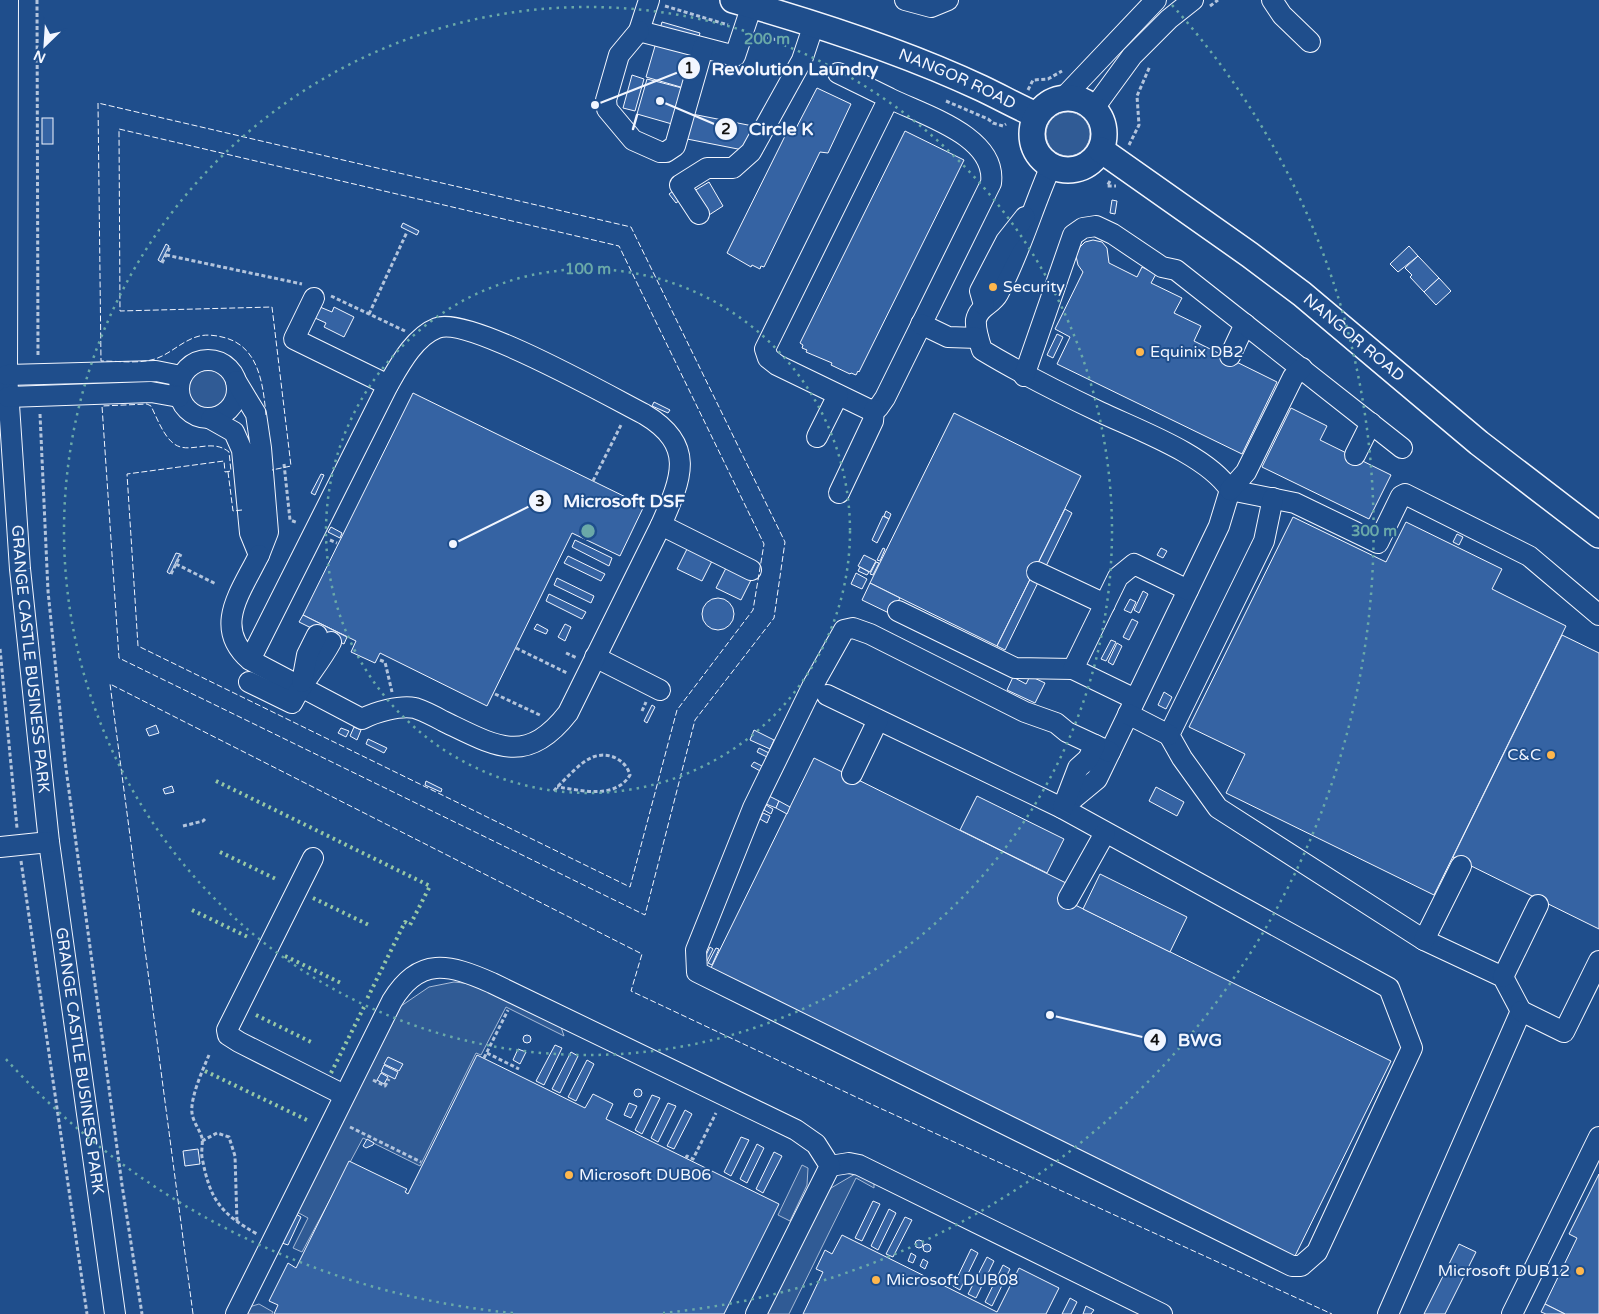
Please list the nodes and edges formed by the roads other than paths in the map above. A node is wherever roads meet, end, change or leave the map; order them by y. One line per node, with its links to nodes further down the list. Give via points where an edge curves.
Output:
1 (8, 0): 19 (street, GRANGE CASTLE BUSINESS PARK)
2 (649, 0): 10 (street)
3 (905, 0): 4 (street, via 931,7)
4 (948, 0)
5 (1156, 0): 14 (street)
6 (1272, 0): 11 (street, via 1282,15)
7 (743, 3): 9 (main road, NANGOR ROAD); 12 (street, via 735,56)
8 (1198, 6): 16 (street, via 1169,19 1132,56)
9 (814, 24): 17 (main road, NANGOR ROAD, via 904,56 981,88); 21 (street, via 802,60 751,152 732,168 707,168 680,185)
10 (639, 31): 12 (street); 12 (street, via 619,55 606,100 607,109 634,140 660,152 675,146)
11 (1310, 42)
12 (703, 48)
13 (838, 73): 15 (street)
14 (1064, 97): 16 (main road, via 1080,100); 17 (main road, via 1048,103)
15 (888, 98): 23 (street, via 968,136 981,148 992,172 991,183); 33 (street, via 765,349 772,362)
16 (1094, 108): 18 (main road, via 1104,128)
17 (1036, 116): 20 (main road, via 1032,127 1033,144 1042,159)
18 (1101, 150): 20 (main road, via 1094,159 1074,170); 46 (main road, NANGOR ROAD, via 1302,294 1479,443)
19 (4, 166): 28 (street, GRANGE CASTLE BUSINESS PARK)
20 (1051, 166): 25 (street, via 1032,210 1006,241 980,291 984,306 976,320)
21 (699, 214)
22 (314, 298): 32 (street, via 294,339)
23 (921, 324): 25 (street, via 948,337); 36 (street, via 885,398)
24 (1246, 324): 26 (street); 27 (street); 30 (street, via 1176,270 1162,267 1096,226 1083,228 1073,235 1065,252)
25 (978, 338): 30 (street, via 982,350)
26 (1230, 356)
27 (1302, 368): 38 (street); 42 (street, via 1293,377 1246,472)
28 (7, 375): 29 (street, via 156,371); 34 (street, GRANGE CASTLE BUSINESS PARK)
29 (181, 376): 31 (street, via 195,362 205,359 215,360 228,368); 35 (street)
30 (1024, 376): 42 (street, via 1192,457 1223,479)
31 (236, 381): 37 (street, via 235,402 229,410); 47 (street, via 256,414 261,448 268,532)
32 (388, 386): 45 (street, via 422,337 438,328 461,328 492,339 644,414 662,425 676,444 681,466); 56 (street)
33 (838, 395): 36 (street); 39 (street)
34 (8, 397): 35 (street, via 150,392); 69 (street, GRANGE CASTLE BUSINESS PARK, via 20,570)
35 (179, 397): 37 (street, via 191,414)
36 (874, 410): 43 (street, via 873,421)
37 (211, 418): 47 (street, via 234,432 242,450 250,533)
38 (1371, 424): 40 (street); 41 (street)
39 (817, 437)
40 (1402, 448)
41 (1355, 455)
42 (1230, 490): 44 (street); 50 (street, via 1219,526)
43 (838, 493)
44 (1273, 498): 53 (street, via 1295,503 1378,544 1401,496 1405,494 1529,556); 64 (street, via 1264,541)
45 (661, 525): 48 (street); 55 (street)
46 (1599, 535)
47 (259, 556): 56 (street, via 232,611 230,625 233,639)
48 (751, 570)
49 (1038, 572): 51 (street)
50 (1188, 590): 51 (street, via 1134,564 1118,577); 62 (street)
51 (1105, 604): 57 (street)
52 (898, 611): 57 (street, via 1015,668)
53 (1599, 615)
54 (324, 638): 59 (street, via 320,662)
55 (596, 657): 59 (street, via 558,725 543,739 524,747 497,745 413,708 362,718); 60 (street)
56 (250, 660): 59 (street)
57 (1073, 669): 62 (street)
58 (249, 682): 59 (street, via 292,703)
59 (301, 686)
60 (660, 690)
61 (827, 695): 63 (street)
62 (1132, 707): 64 (street); 65 (street)
63 (878, 720): 66 (street); 67 (street)
64 (1169, 735): 75 (street, via 1218,808)
65 (1102, 749): 67 (street, via 1097,779); 68 (street, via 870,634 853,628 844,630 812,686 753,808 696,950 697,972 1292,1266 1301,1266 1317,1252 1412,1048 1389,988)
66 (852, 774)
67 (1062, 808): 68 (street)
68 (1105, 833): 73 (street)
69 (49, 842): 70 (street); 82 (street, GRANGE CASTLE BUSINESS PARK)
70 (0, 847)
71 (313, 858): 79 (street, via 227,1030 228,1035 239,1042)
72 (1461, 866): 75 (street)
73 (1068, 899)
74 (1538, 906): 77 (street)
75 (1424, 940): 77 (street)
76 (1599, 961): 78 (street, via 1564,1032)
77 (1503, 977): 78 (street)
78 (1521, 1011): 86 (street)
79 (344, 1094): 81 (street, via 403,985 414,974 448,968 480,978 796,1130 816,1144); 83 (street)
80 (1599, 1137): 87 (street)
81 (830, 1166): 84 (street); 85 (street, via 859,1165)
82 (115, 1314)
83 (236, 1314)
84 (756, 1314)
85 (1162, 1314)
86 (1388, 1314)
87 (1512, 1314)

